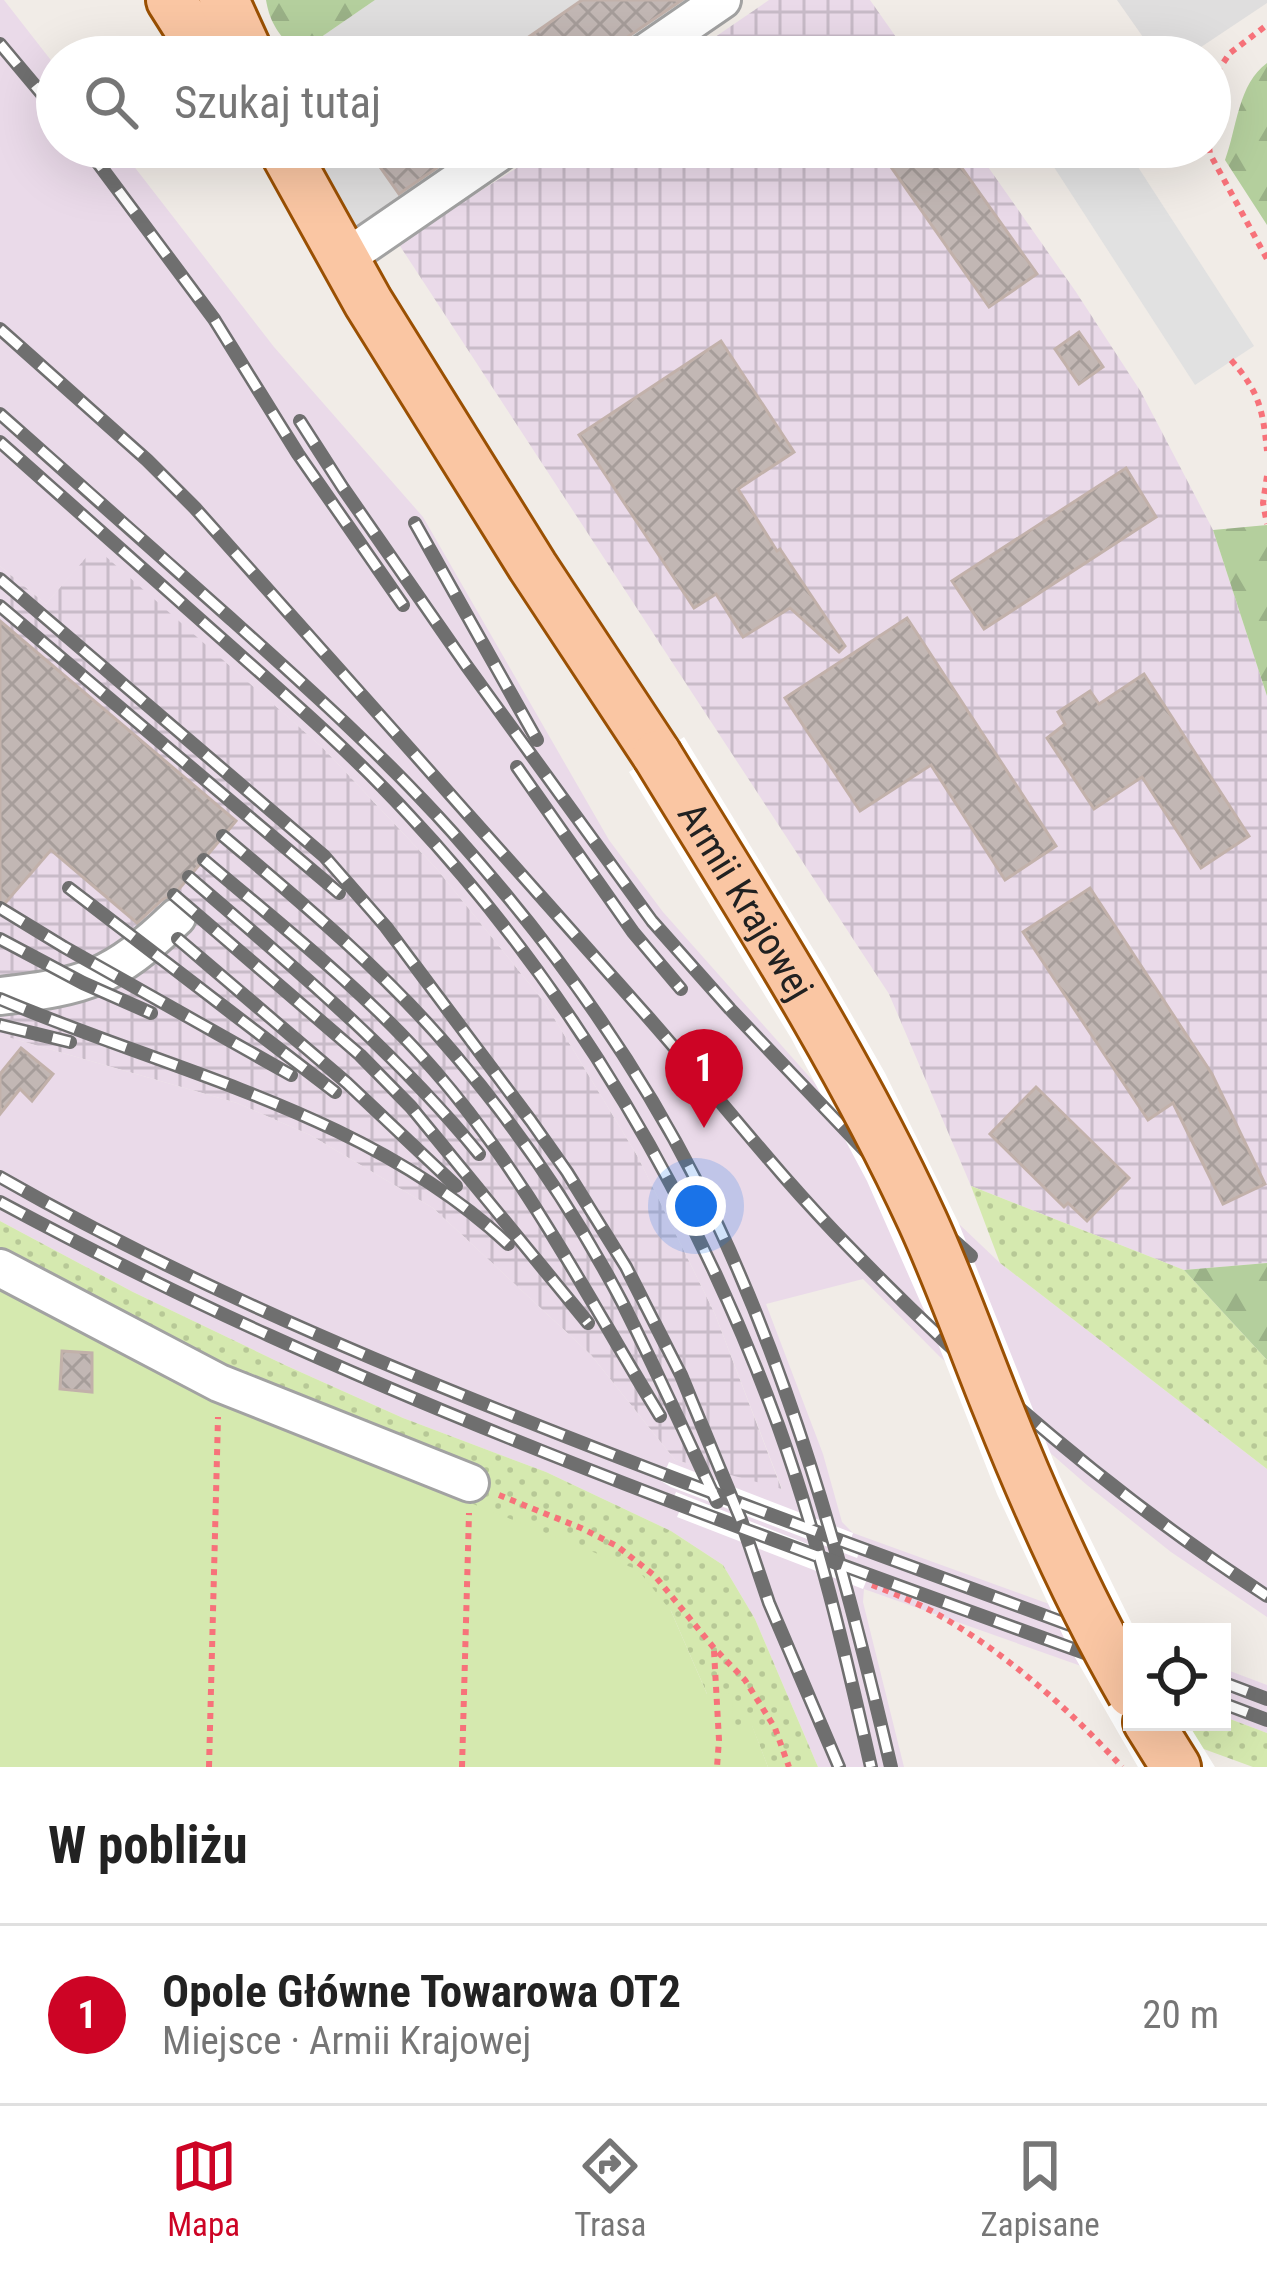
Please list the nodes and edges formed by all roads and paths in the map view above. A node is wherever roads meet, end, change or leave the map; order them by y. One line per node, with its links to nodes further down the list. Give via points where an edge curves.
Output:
1 (171, 0): 5 (main road)
2 (224, 0): 6 (main road)
3 (722, 0): 7 (street)
4 (1267, 25): 8 (path)
5 (194, 36)
6 (240, 36)
7 (670, 36)
8 (1231, 52)
9 (294, 168): 12 (main road, Armii Krajowej)
10 (476, 168): 12 (street)
11 (1218, 168): 13 (path)
12 (344, 259): 25 (main road, Armii Krajowej, bridge, via 823,1026 925,1226 1043,1517)
13 (1267, 259)
14 (1231, 360): 15 (path, via 1263,408)
15 (1267, 451)
16 (1267, 476): 17 (path)
17 (1267, 524)
18 (177, 917): 19 (street, via 109,973)
19 (0, 996)
20 (0, 1268): 21 (street)
21 (218, 1383): 22 (street); 27 (path)
22 (470, 1483): 24 (path, via 616,1546 655,1576); 28 (path)
23 (872, 1585): 31 (path, via 987,1647)
24 (714, 1648): 29 (path); 30 (path, via 745,1680)
25 (1123, 1676)
26 (1154, 1731): 32 (main road)
27 (209, 1767)
28 (462, 1767)
29 (717, 1767)
30 (789, 1767)
31 (1122, 1767)
32 (1176, 1767)

